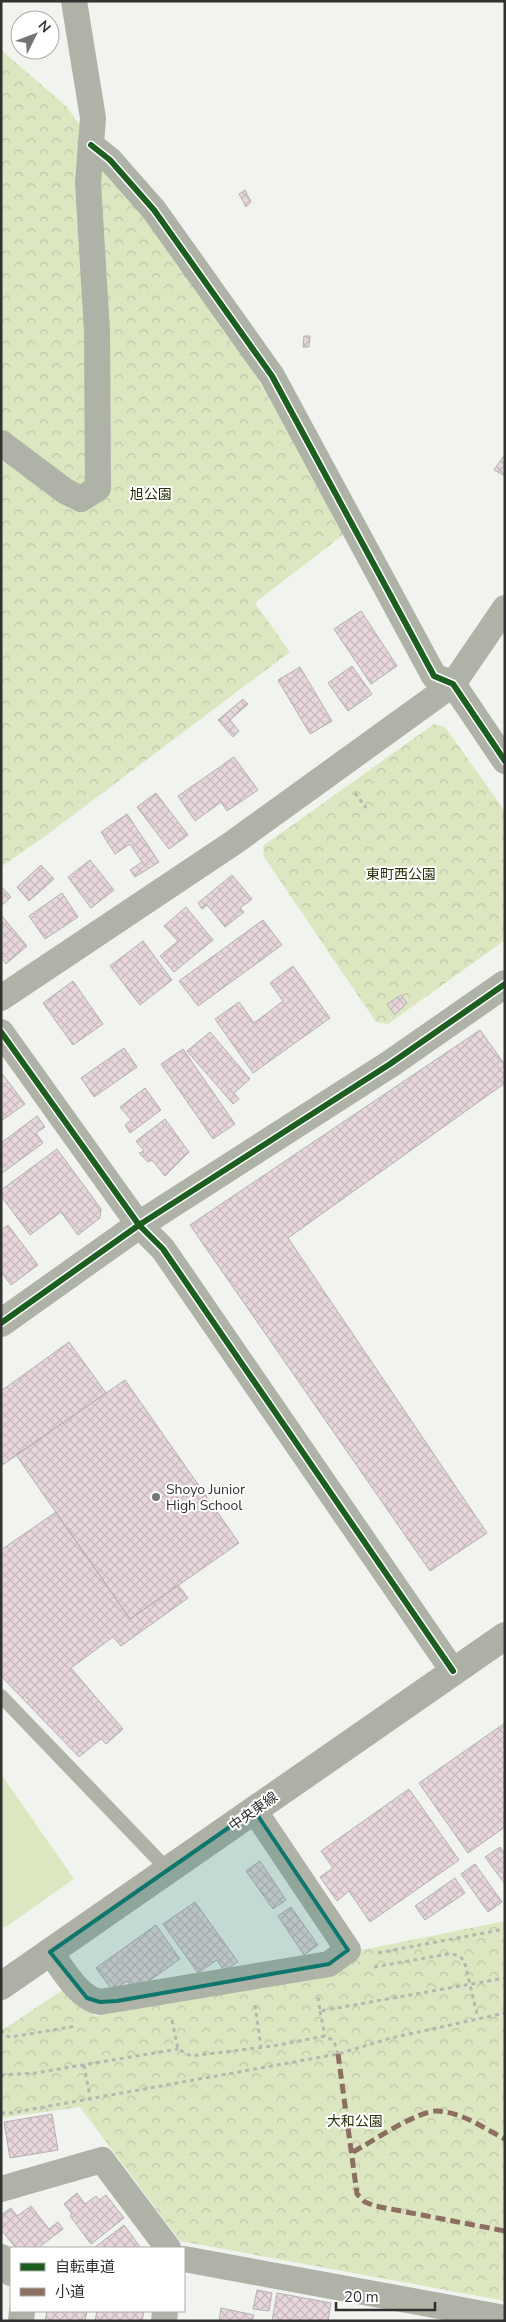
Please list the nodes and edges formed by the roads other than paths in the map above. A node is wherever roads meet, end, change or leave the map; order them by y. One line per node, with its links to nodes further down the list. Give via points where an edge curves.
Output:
1 (74, 1): 2 (street, via 93,118)
2 (91, 146): 3 (street, via 88,183 97,330 98,488 81,499); 5 (street, via 110,160 154,210 272,376 434,676)
3 (1, 444)
4 (505, 608): 5 (street)
5 (453, 684): 6 (street); 8 (street, via 233,843)
6 (505, 761)
7 (505, 984): 10 (street, via 390,1064)
8 (1, 998)
9 (1, 1032): 10 (street)
10 (139, 1225): 11 (street); 13 (street, via 163,1250)
11 (1, 1323)
12 (502, 1642): 13 (main road, 中央東線)
13 (453, 1671): 15 (main road, 中央東線)
14 (1, 1696): 16 (lane)
15 (254, 1810): 16 (main road, 中央東線); 17 (street, via 348,1950 329,1964 100,2002 87,1998)
16 (168, 1870): 17 (main road, 中央東線)
17 (50, 1952): 18 (main road, 中央東線)
18 (1, 1986)
19 (1, 2189): 20 (street, via 102,2160)
20 (167, 2247)
21 (1, 2257): 23 (street)
22 (185, 2259): 24 (street)
23 (10, 2271)
24 (505, 2318)

